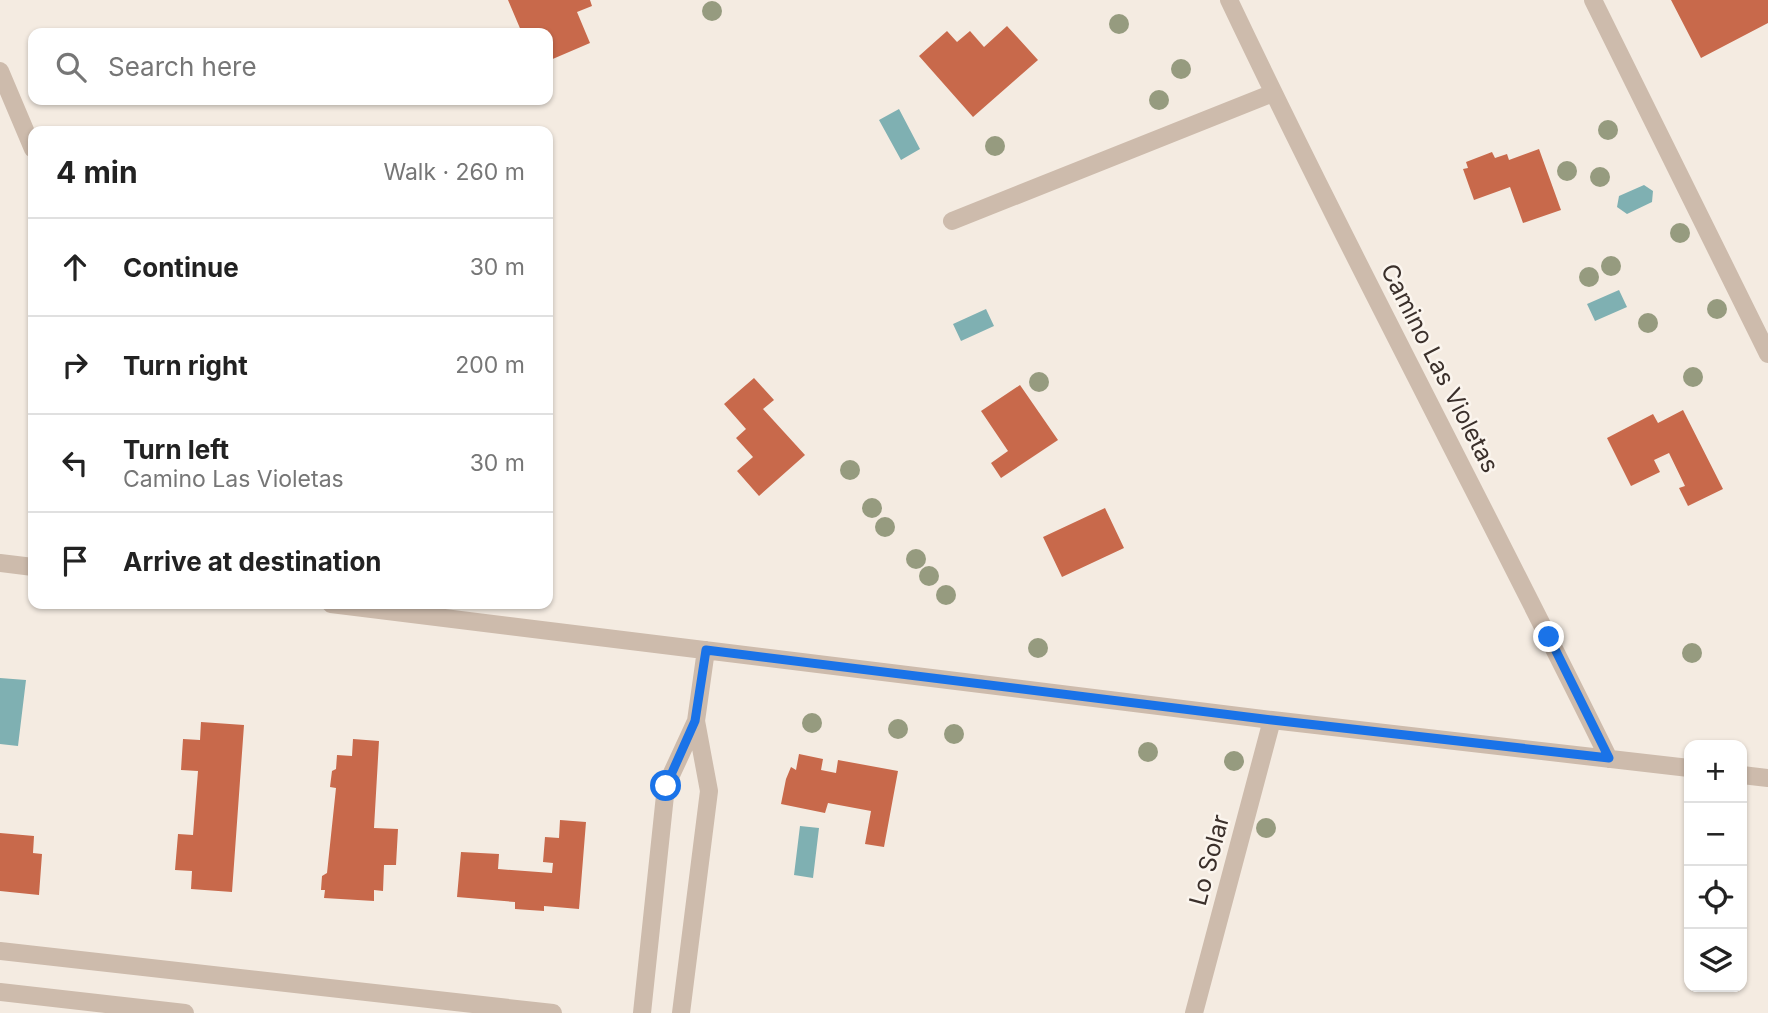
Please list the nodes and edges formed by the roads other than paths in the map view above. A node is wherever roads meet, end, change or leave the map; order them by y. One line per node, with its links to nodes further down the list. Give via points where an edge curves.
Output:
1 (1229, 0): 4 (street, Camino Las Violetas)
2 (1593, 0): 7 (street)
3 (0, 71): 5 (street)
4 (1273, 93): 6 (street); 14 (street, Camino Las Violetas)
5 (28, 137)
6 (952, 221)
7 (1768, 354)
8 (0, 563): 9 (street)
9 (28, 566)
10 (372, 609): 11 (street)
11 (706, 650): 12 (street); 13 (street)
12 (1272, 720): 14 (street); 24 (street, Lo Solar)
13 (695, 721): 22 (street, via 666,786); 23 (street, via 709,790)
14 (1609, 758): 15 (street)
15 (1684, 767)
16 (1747, 776): 17 (street)
17 (1768, 778)
18 (0, 951): 21 (street)
19 (0, 992): 20 (street)
20 (185, 1013)
21 (553, 1013)
22 (642, 1013)
23 (681, 1013)
24 (1194, 1013)

